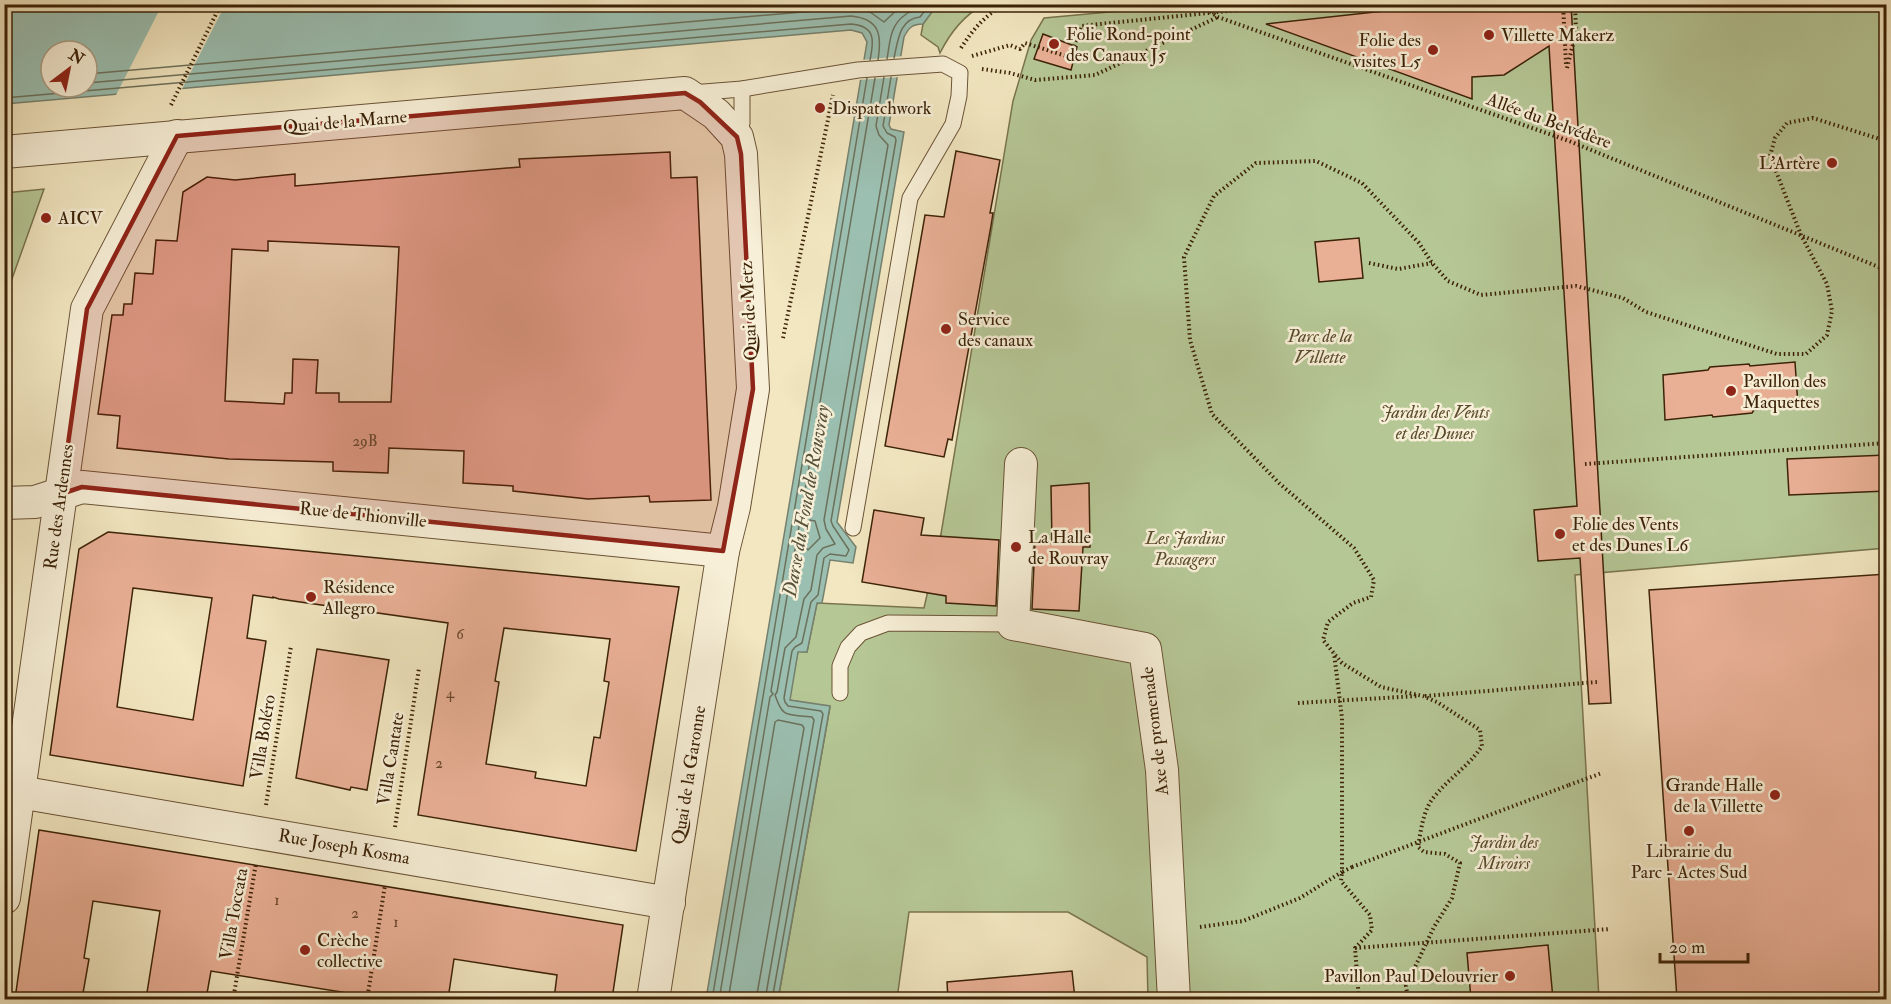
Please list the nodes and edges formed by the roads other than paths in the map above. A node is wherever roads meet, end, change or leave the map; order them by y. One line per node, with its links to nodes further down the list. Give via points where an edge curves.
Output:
1 (742, 89): 2 (lane); 4 (lane, via 742,123); 9 (lane, via 858,70 943,64 960,74 953,124 910,198)
2 (685, 93): 3 (street, Quai de la Marne); 4 (street, via 716,114)
3 (175, 121): 5 (street, Quai de la Marne); 7 (street, Rue des Ardennes, via 87,309)
4 (737, 137): 10 (street, Quai de Metz, via 753,389)
5 (4, 152)
6 (1021, 464): 11 (street)
7 (61, 494): 8 (street, Rue de Thionville, via 35,502); 10 (street, Rue de Thionville, via 82,487); 13 (street, Rue des Ardennes)
8 (4, 503)
9 (853, 528)
10 (723, 551): 15 (street, Quai de la Garonne)
11 (1013, 624): 12 (lane, via 888,623 861,633 848,647 840,666); 17 (street, Axe de promenade, via 1145,649 1162,770)
12 (840, 693)
13 (19, 792): 14 (street, Rue des Ardennes); 15 (street, Rue Joseph Kosma)
14 (4, 898)
15 (669, 903): 16 (street, Quai de la Garonne)
16 (653, 999)
17 (1174, 999)

